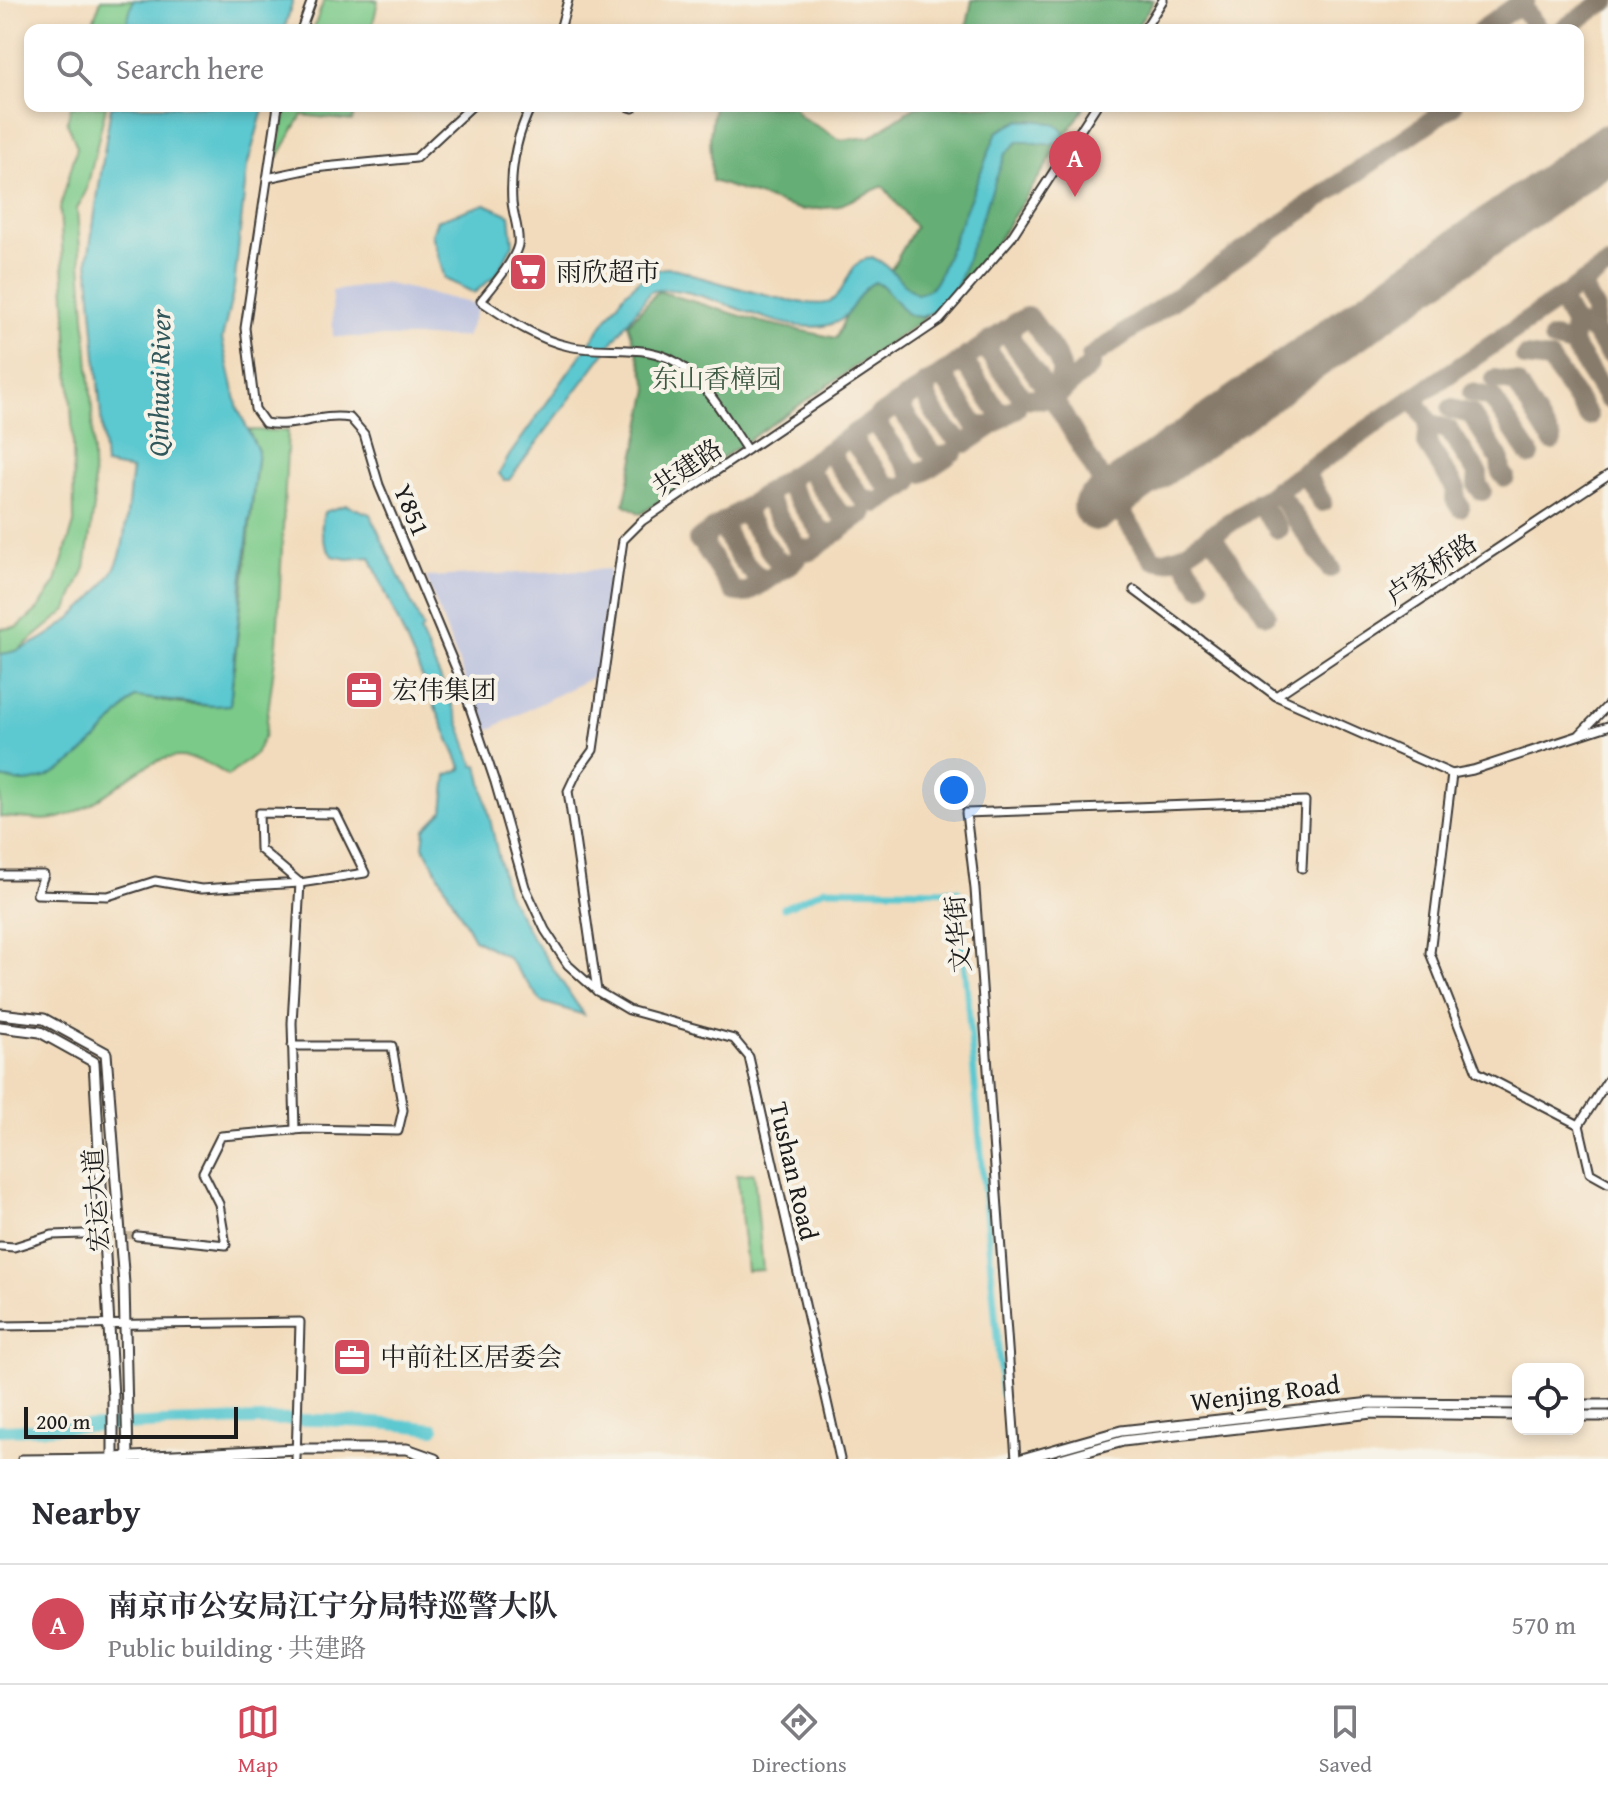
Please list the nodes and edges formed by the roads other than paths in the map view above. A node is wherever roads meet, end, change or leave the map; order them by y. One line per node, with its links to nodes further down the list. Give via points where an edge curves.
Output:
1 (312, 0): 4 (street)
2 (568, 0): 5 (street)
3 (1163, 0): 6 (street)
4 (303, 24)
5 (562, 24)
6 (1148, 24)
7 (277, 112): 11 (street, Y851)
8 (466, 112): 11 (street, via 416,158)
9 (528, 112): 12 (street, via 514,161 518,244 481,301 553,342 573,348 640,349 681,365 704,388)
10 (1092, 112): 12 (street, 共建路, via 1011,238 940,320)
11 (267, 178): 23 (street, Y851, via 245,328 255,409 265,423 281,426 331,415 350,418 364,434 379,485 460,678 525,887 568,965)
12 (747, 450): 23 (street, 共建路, via 642,521 623,540 593,750 568,791)
13 (1608, 475): 15 (street, 卢家桥路)
14 (1134, 590): 15 (street)
15 (1276, 696): 19 (street)
16 (1608, 705): 18 (street)
17 (1608, 726): 18 (street)
18 (1578, 735): 19 (street)
19 (1452, 774): 28 (street, via 1430,953 1477,1072)
20 (1302, 868): 49 (street, 文华街, via 1305,801 966,813)
21 (0, 875): 22 (street, via 44,875 37,894 108,896 155,881 201,889)
22 (300, 883): 22 (street, via 260,849 259,813 336,814 365,873); 26 (street)
23 (597, 991): 48 (street, Tushan Road, via 629,1010 734,1039 749,1057)
24 (0, 1014): 35 (main road, 宏运大道, via 44,1019 106,1053)
25 (0, 1027): 34 (main road, 宏运大道, via 40,1032 94,1062)
26 (292, 1046): 29 (street); 29 (street, via 392,1046 403,1110 398,1131)
27 (1608, 1080): 28 (street)
28 (1579, 1125): 30 (street, via 1590,1173)
29 (295, 1130): 32 (street, via 221,1136 203,1172 219,1204 226,1245)
30 (1608, 1183)
31 (83, 1234): 33 (street)
32 (137, 1236)
33 (0, 1246)
34 (107, 1325): 35 (street); 36 (street); 45 (main road, 宏运大道)
35 (124, 1325): 43 (street, via 300,1322); 44 (main road, 宏运大道)
36 (0, 1326)
37 (1512, 1404): 50 (main road, Wenjing Road, via 1371,1403 1121,1431)
38 (1584, 1405): 39 (main road)
39 (1608, 1405)
40 (1512, 1415): 51 (main road, Wenjing Road, via 1372,1413 1123,1441)
41 (1584, 1416): 42 (main road)
42 (1608, 1416)
43 (297, 1452): 44 (main road); 47 (main road, via 407,1449)
44 (128, 1457): 45 (main road)
45 (113, 1458): 46 (street)
46 (22, 1459)
47 (435, 1459)
48 (840, 1459)
49 (1016, 1459)
50 (1022, 1459)
51 (1060, 1459)

